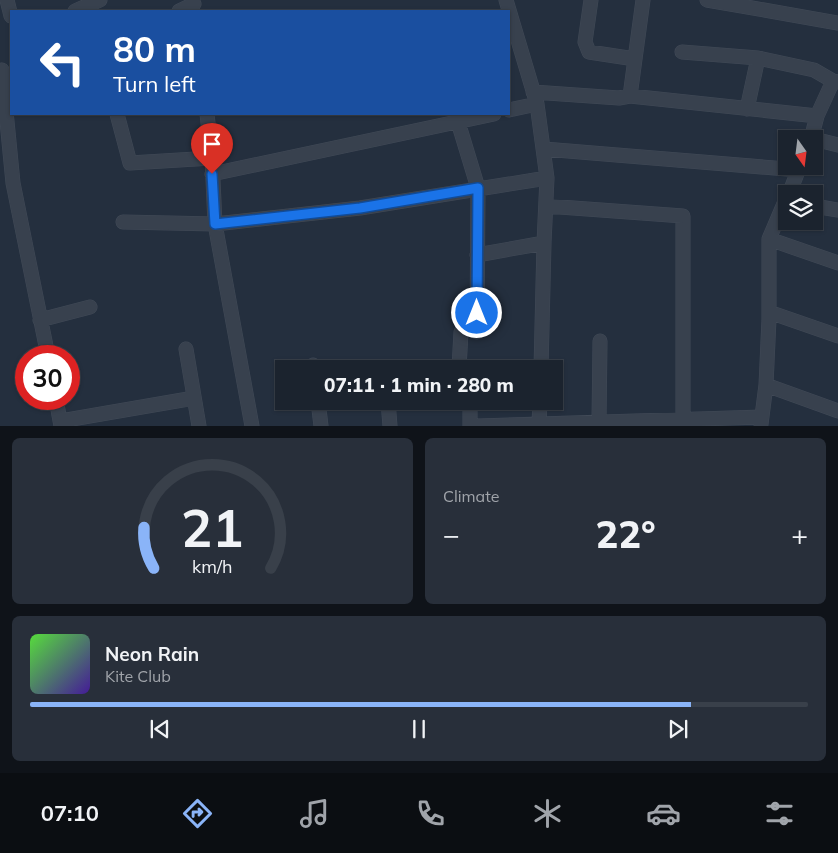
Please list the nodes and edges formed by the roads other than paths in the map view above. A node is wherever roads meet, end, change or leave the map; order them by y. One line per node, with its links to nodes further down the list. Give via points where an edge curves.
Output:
1 (100, 0): 6 (street)
2 (591, 0): 13 (street, via 584,42 589,52)
3 (644, 0): 13 (street)
4 (707, 0): 8 (street)
5 (194, 5): 7 (street)
6 (78, 10)
7 (182, 10)
8 (838, 23)
9 (510, 25): 10 (street)
10 (513, 43): 17 (street)
11 (682, 52): 12 (street)
12 (758, 58): 15 (street, via 814,70); 18 (street)
13 (635, 59): 16 (street)
14 (4, 70): 46 (street, via 13,183)
15 (836, 82): 23 (street)
16 (630, 96): 17 (street); 18 (street)
17 (535, 98): 19 (street); 28 (street)
18 (747, 109): 23 (street)
19 (510, 110)
20 (117, 115): 29 (street, via 130,163)
21 (207, 115): 29 (street)
22 (490, 115): 24 (street)
23 (817, 116): 25 (street)
24 (458, 122): 31 (street); 33 (street)
25 (815, 130)
26 (823, 141): 27 (street)
27 (838, 144)
28 (544, 149): 30 (street); 32 (street)
29 (212, 158): 31 (street)
30 (778, 166)
31 (212, 174): 39 (street)
32 (547, 178): 33 (street); 34 (street)
33 (478, 188): 39 (street, via 360,208); 42 (street)
34 (546, 206): 41 (street); 64 (street, via 683,216)
35 (823, 208): 36 (street)
36 (838, 210)
37 (778, 219): 40 (street)
38 (123, 222): 39 (street)
39 (215, 224): 70 (street)
40 (769, 239): 43 (street); 45 (street)
41 (544, 243): 42 (street); 54 (street)
42 (477, 255): 48 (street)
43 (838, 263)
44 (90, 307): 46 (street)
45 (769, 312): 49 (street); 55 (street)
46 (40, 320): 51 (street)
47 (461, 332): 53 (street)
48 (477, 332)
49 (838, 336)
50 (600, 341): 66 (street)
51 (46, 345)
52 (186, 349): 56 (street)
53 (459, 360)
54 (541, 360)
55 (766, 385): 62 (street); 65 (street)
56 (194, 398): 67 (street); 69 (street)
57 (58, 410): 67 (street)
58 (319, 410): 71 (street)
59 (389, 410): 72 (street)
60 (470, 410): 73 (street)
61 (540, 410): 68 (street)
62 (838, 411)
63 (838, 418): 75 (street)
64 (683, 419): 65 (street); 66 (street)
65 (761, 421)
66 (599, 422): 68 (street)
67 (61, 423)
68 (539, 424): 74 (street)
69 (199, 426)
70 (252, 426)
71 (321, 426)
72 (390, 426)
73 (470, 426)
74 (478, 426)
75 (835, 426)

